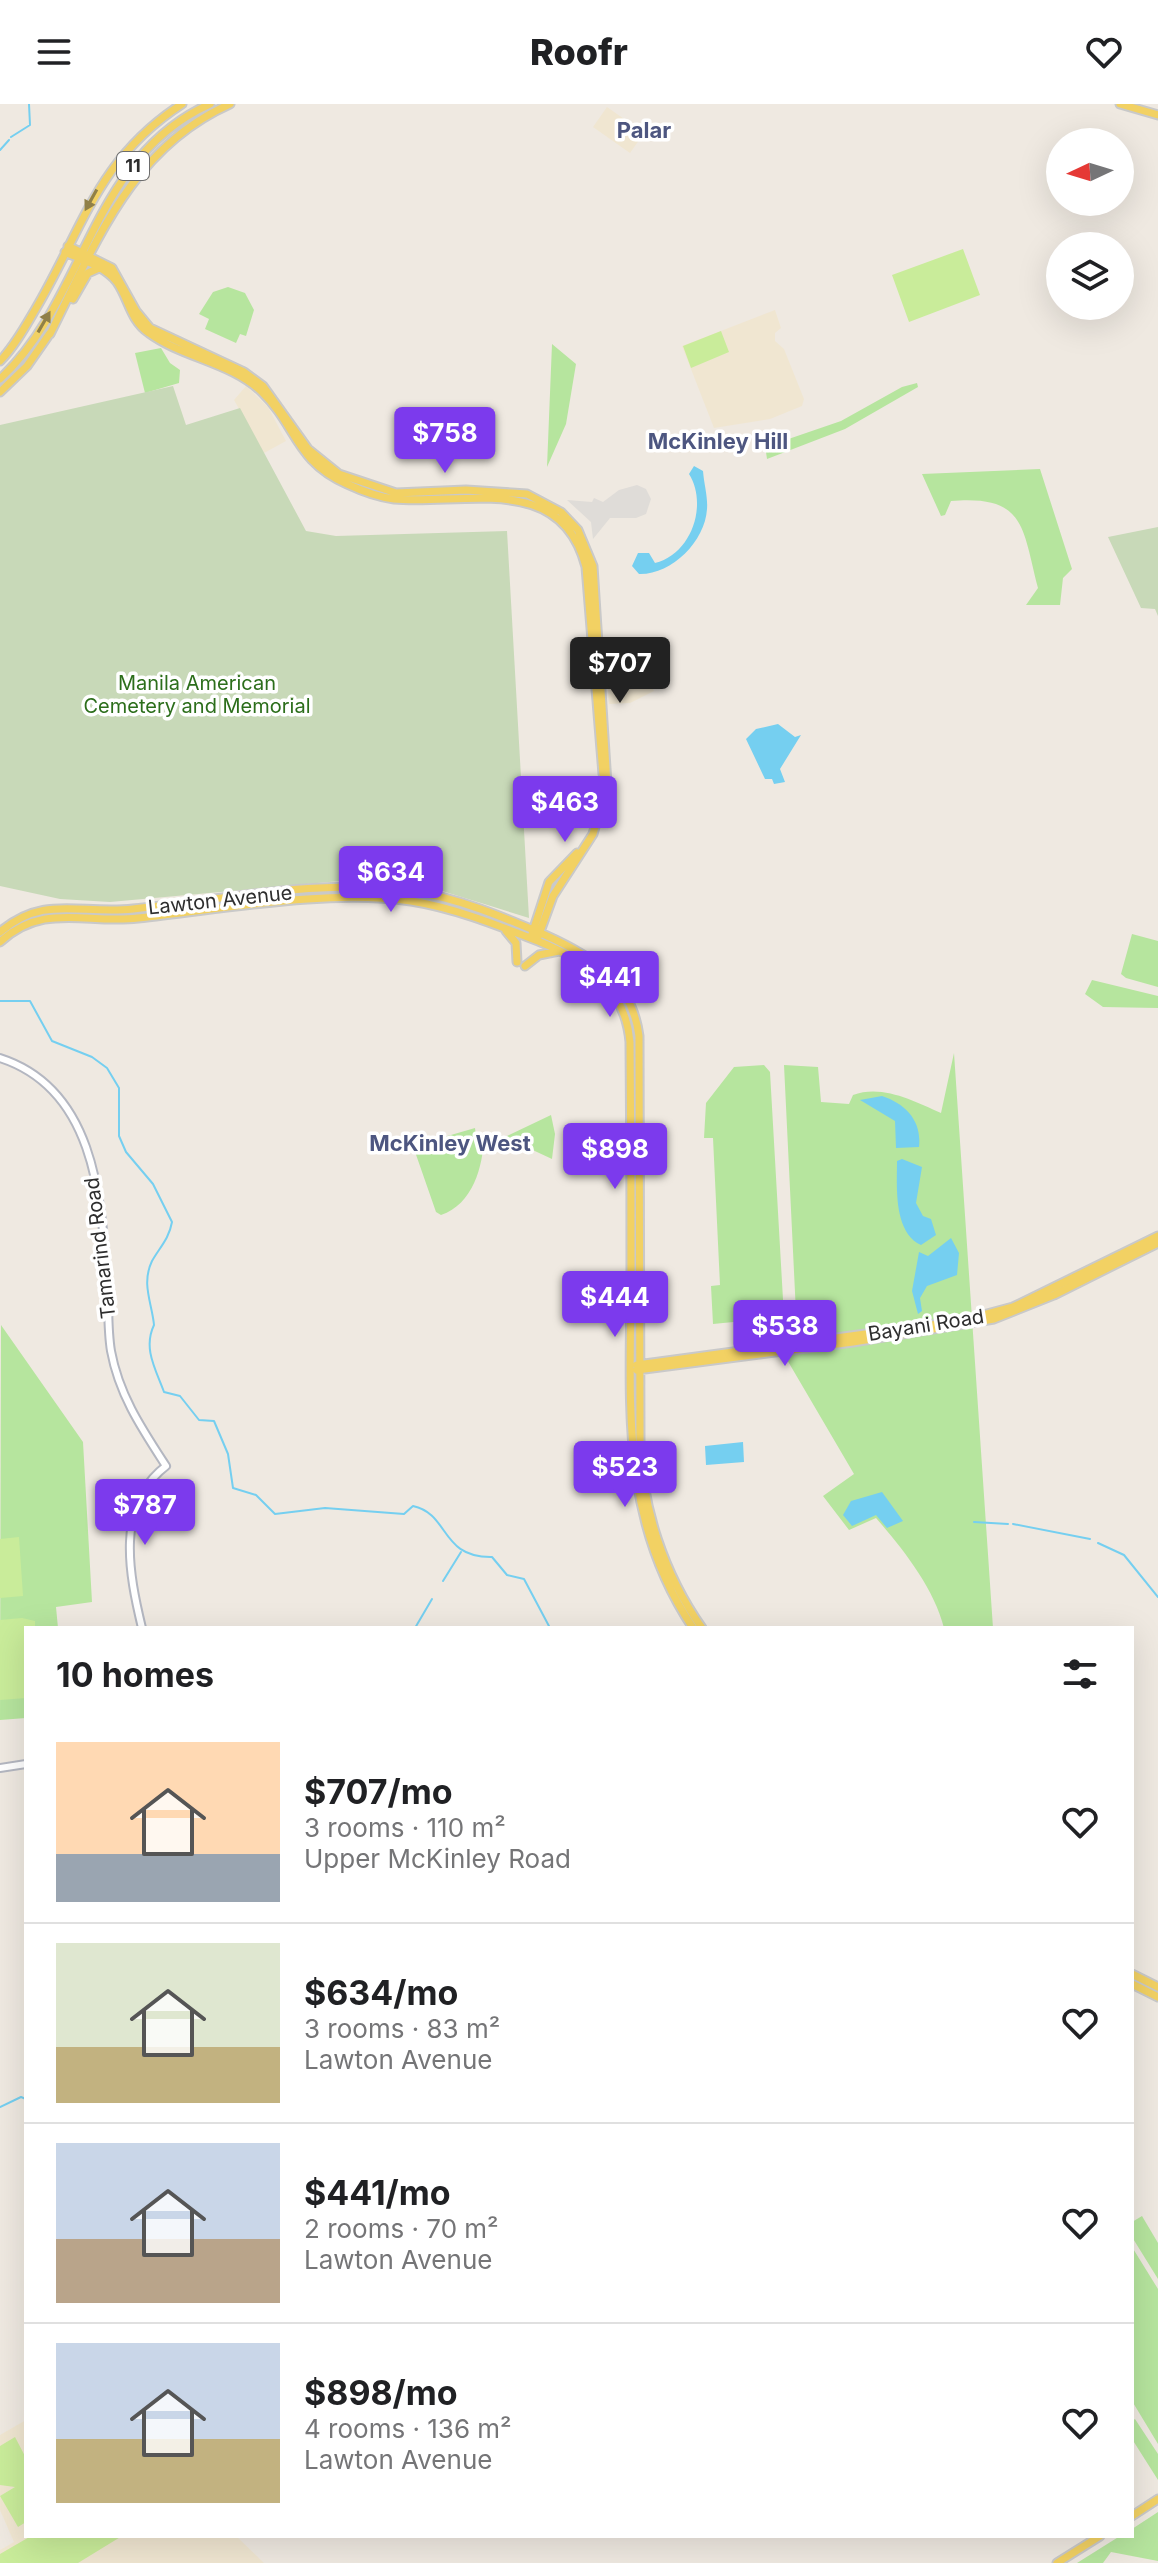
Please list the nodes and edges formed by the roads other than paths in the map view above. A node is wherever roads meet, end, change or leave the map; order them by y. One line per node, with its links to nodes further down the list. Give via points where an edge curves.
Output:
1 (182, 104): 7 (main road, 11, one-way to 7, via 138,138 107,174)
2 (210, 104): 8 (main road, 11, via 150,145 120,182)
3 (230, 104): 6 (main road, via 168,141)
4 (1120, 104): 5 (main road)
5 (1158, 115)
6 (116, 208): 9 (main road); 10 (main road, via 101,245)
7 (66, 249): 8 (main road); 12 (main road, 11)
8 (79, 254): 9 (main road); 13 (main road, 11, one-way to 8, via 37,334)
9 (89, 258): 10 (main road); 11 (main road)
10 (102, 265): 11 (main road, via 88,273); 17 (main road, via 146,331 242,377 264,394 310,460 359,490 394,499 524,501 551,513 576,540 588,578 602,785 586,838 549,882)
11 (50, 334): 14 (main road)
12 (0, 361)
13 (0, 379)
14 (0, 392)
15 (497, 925): 17 (main road, Lawton Avenue); 18 (main road, Lawton Avenue, via 451,909 392,899 300,902 128,919 49,916 31,920); 19 (main road, via 515,941 521,964)
16 (0, 932): 17 (main road, Lawton Avenue, via 28,912 49,906 97,912 303,891 392,889 452,901)
17 (535, 936): 19 (main road, Lawton Avenue); 23 (main road, Lawton Avenue, via 579,950 602,966 626,994 638,1025)
18 (0, 942)
19 (560, 950): 26 (main road, Lawton Avenue, via 606,982 629,1030)
20 (0, 1058): 28 (street, Tamarind Road, via 48,1083 81,1129 102,1229 110,1347 128,1404 166,1466 145,1486 132,1520 130,1568)
21 (1158, 1236): 24 (main road, Bayani Road, via 994,1314)
22 (1158, 1243): 24 (main road, Bayani Road, via 994,1319)
23 (639, 1348): 25 (main road); 26 (main road, Lawton Avenue)
24 (712, 1359): 25 (main road, Bayani Road)
25 (658, 1365): 26 (main road, Bayani Road); 27 (main road)
26 (635, 1367): 27 (main road, Lawton Avenue); 29 (main road, Lawton Avenue, via 632,1460 643,1518 665,1580)
27 (639, 1383): 30 (main road, Lawton Avenue, via 640,1457 651,1518 675,1584)
28 (142, 1626)
29 (692, 1626)
30 (701, 1626)
31 (24, 1764): 32 (street)
32 (0, 1768)
33 (1134, 1975): 35 (main road)
34 (1134, 1985): 36 (main road)
35 (1158, 1987)
36 (1158, 1997)
37 (1158, 2499): 38 (main road)
38 (1134, 2515)
39 (1097, 2538): 40 (main road)
40 (1057, 2563)

